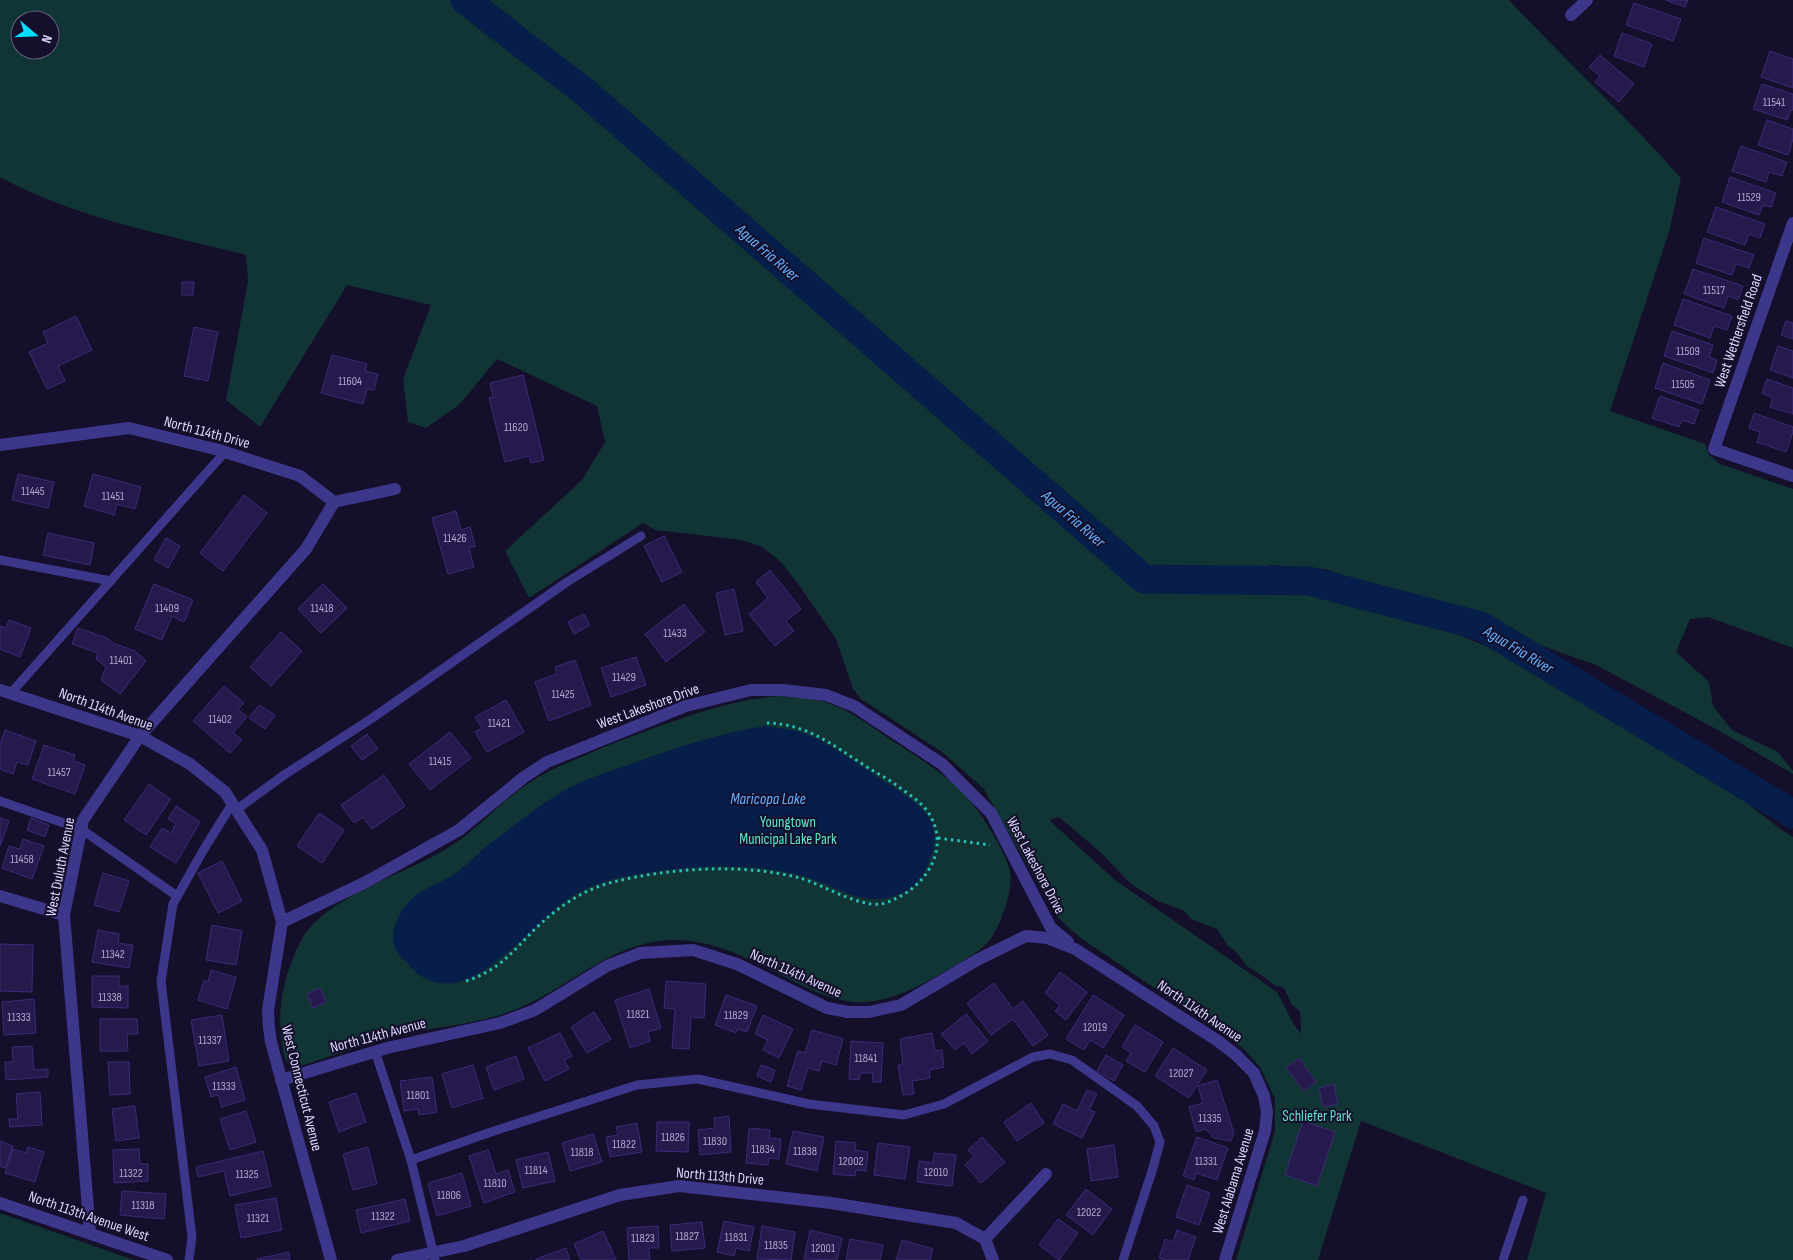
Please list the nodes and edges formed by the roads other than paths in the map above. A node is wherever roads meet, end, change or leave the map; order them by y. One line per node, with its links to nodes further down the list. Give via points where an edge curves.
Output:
1 (1587, 0): 2 (street)
2 (1571, 15)
3 (1793, 223): 6 (street, West Wethersfield Road, via 1714,449)
4 (0, 445): 5 (street, North 114th Drive, via 129,428)
5 (225, 452): 8 (street, North 114th Drive, via 300,476); 11 (lane)
6 (1793, 476)
7 (395, 489): 8 (street)
8 (334, 502): 13 (street, West Duluth Avenue, via 306,549)
9 (641, 536): 15 (lane, via 568,582 371,719)
10 (0, 560): 11 (lane)
11 (111, 581): 12 (lane)
12 (5, 691): 13 (street, North 114th Avenue)
13 (140, 736): 15 (street, North 114th Avenue, via 190,764 225,792); 16 (street, West Duluth Avenue, via 83,820)
14 (0, 801): 16 (lane)
15 (234, 807): 18 (lane, via 204,849); 20 (street, North 114th Avenue, via 262,850)
16 (81, 829): 18 (lane); 19 (street, West Duluth Avenue)
17 (0, 896): 19 (street)
18 (177, 896): 33 (lane, via 161,981 192,1237)
19 (64, 915): 29 (street, West Duluth Avenue)
20 (282, 922): 21 (street, West Lakeshore Drive, via 366,882 459,830 547,762 686,706 752,690 783,690 826,695 854,706 942,764 991,813 1051,928); 23 (street, West Connecticut Avenue, via 268,1010 271,1042)
21 (1076, 949): 22 (street, North 114th Avenue, via 1047,938 1026,936 977,960 901,1005 869,1012 827,1008 737,964 693,950 640,953 607,966 526,1014 500,1023); 24 (street, North 114th Avenue, via 1218,1041 1246,1063)
22 (375, 1051): 23 (street, North 114th Avenue); 25 (lane)
23 (281, 1080): 34 (street, West Connecticut Avenue)
24 (1259, 1081): 38 (street, West Alabama Avenue, via 1268,1112 1265,1131)
25 (411, 1160): 31 (lane); 37 (lane, via 637,1085 698,1080 809,1104 904,1116 944,1104 1033,1057 1050,1054 1072,1060 1137,1106 1154,1126 1160,1142)
26 (1046, 1174): 30 (street)
27 (1523, 1200): 39 (lane)
28 (0, 1203): 29 (street, North 113th Avenue West)
29 (90, 1233): 32 (street, North 113th Avenue West)
30 (985, 1240): 31 (street, North 113th Drive, via 956,1223 831,1203 679,1186 620,1195); 36 (street)
31 (434, 1256): 35 (street, North 113th Drive)
32 (167, 1260)
33 (189, 1260)
34 (331, 1260)
35 (397, 1260)
36 (993, 1260)
37 (1123, 1260)
38 (1225, 1260)
39 (1503, 1260)

